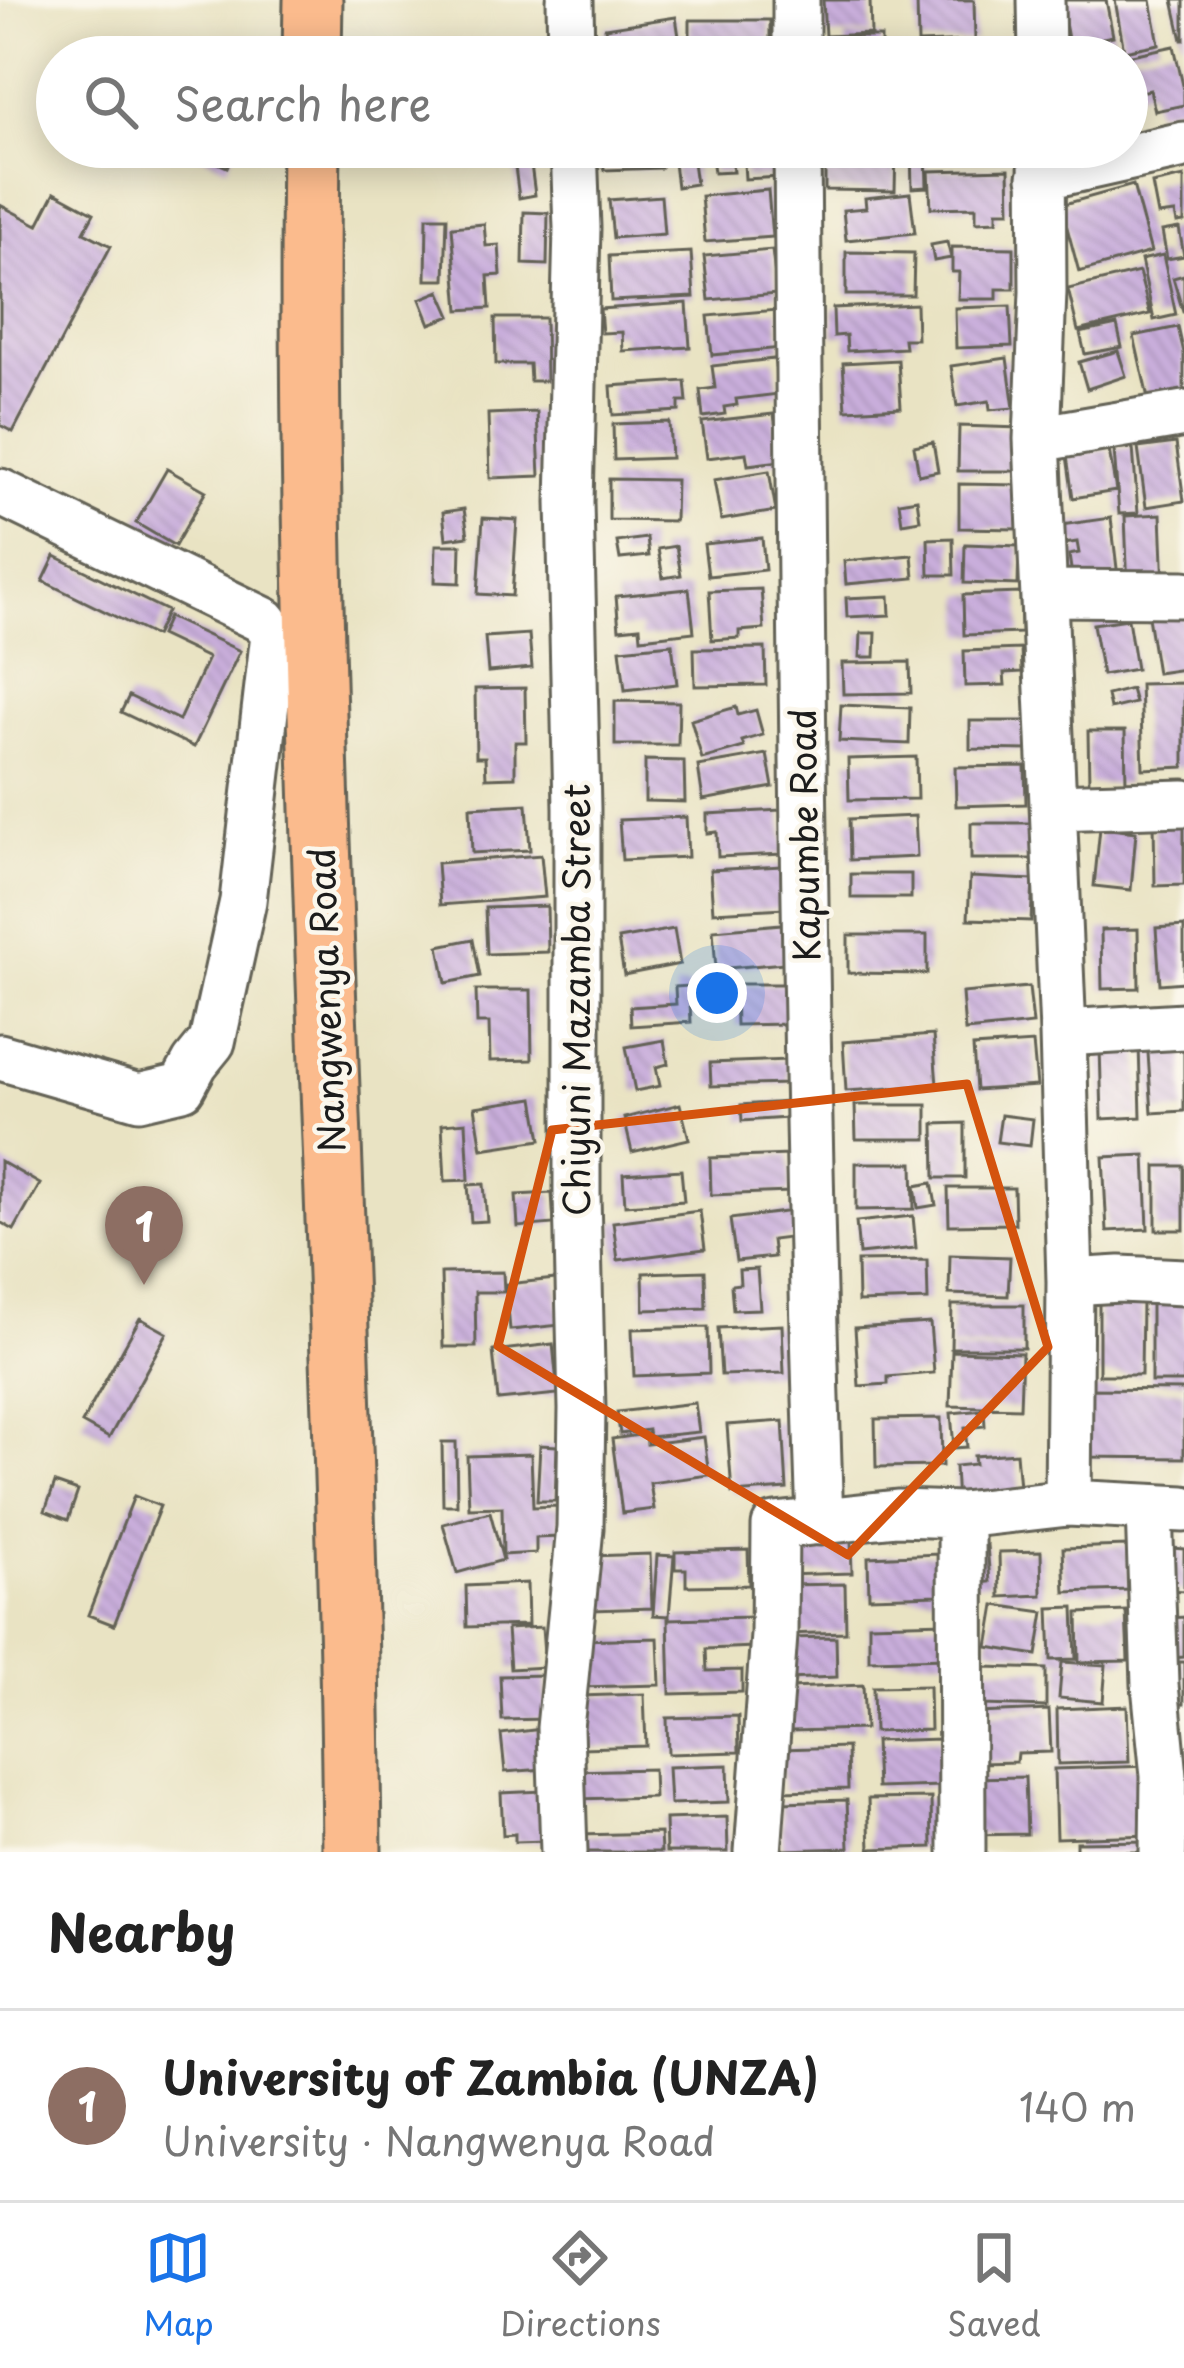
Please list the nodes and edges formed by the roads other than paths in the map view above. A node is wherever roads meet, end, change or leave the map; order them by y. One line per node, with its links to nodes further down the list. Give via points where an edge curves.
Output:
1 (313, 0): 5 (main road)
2 (569, 0): 6 (street)
3 (796, 0): 7 (street)
4 (1041, 0): 8 (street)
5 (312, 36)
6 (570, 36)
7 (796, 36)
8 (1042, 36)
9 (1184, 145): 10 (street)
10 (1148, 149)
11 (311, 168): 31 (main road, Nangwenya Road, via 314,616)
12 (575, 168): 32 (street, Chiyuni Mazamba Street, via 570,502 582,1409 580,1528 560,1728)
13 (797, 168): 30 (street, Kapumbe Road)
14 (1042, 168): 16 (street)
15 (1184, 414): 16 (street)
16 (1037, 439): 18 (street)
17 (0, 492): 24 (street, via 265,621 274,634 243,901 212,1042 182,1087 139,1097)
18 (1044, 592): 19 (street); 21 (street)
19 (1184, 594)
20 (1184, 803): 21 (street)
21 (1054, 807): 23 (street)
22 (1184, 1026): 23 (street)
23 (1063, 1033): 25 (street)
24 (0, 1057)
25 (1070, 1282): 26 (street); 27 (street)
26 (1184, 1282)
27 (1068, 1503): 28 (street); 29 (street)
28 (1167, 1509): 35 (street, via 1155,1685)
29 (961, 1515): 30 (street); 34 (street)
30 (820, 1522): 33 (street, via 775,1526)
31 (352, 1852)
32 (564, 1852)
33 (758, 1852)
34 (962, 1852)
35 (1163, 1852)

